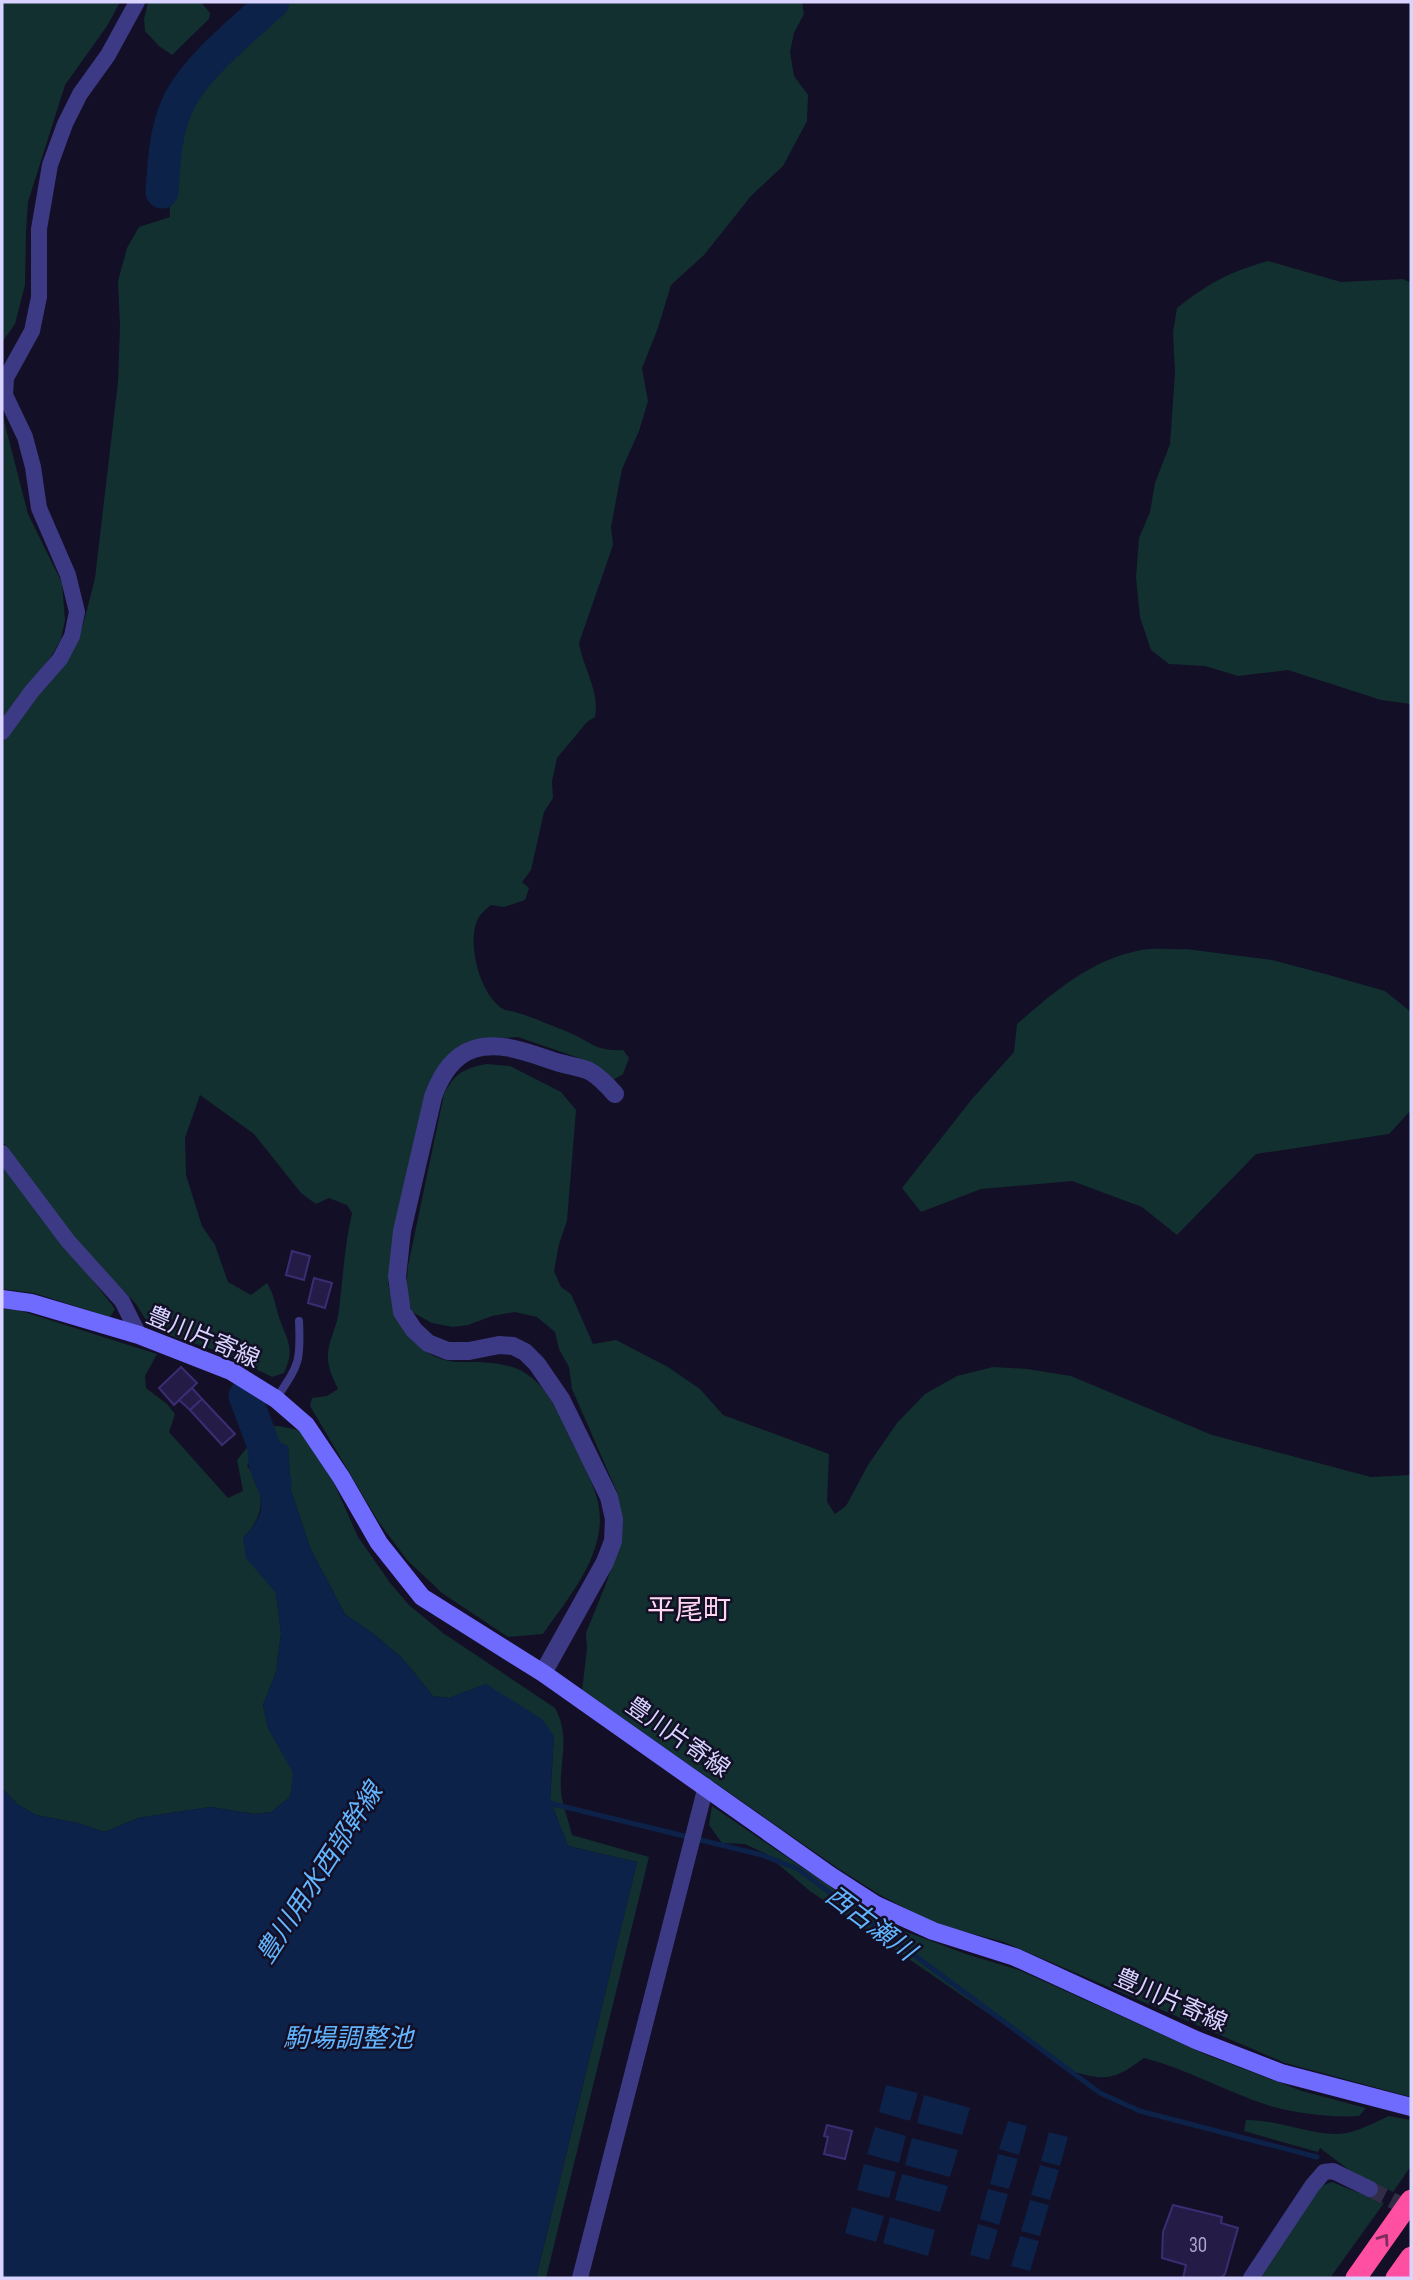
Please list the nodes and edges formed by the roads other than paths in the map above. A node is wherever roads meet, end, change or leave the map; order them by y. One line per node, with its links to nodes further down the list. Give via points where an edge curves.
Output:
1 (137, 2): 2 (street, via 80,94 50,165 39,229 39,297 32,331 6,378 5,395 25,437 39,509 68,575 77,612 60,659)
2 (2, 732)
3 (615, 1094): 9 (street, via 589,1071 513,1049 494,1046 460,1056 438,1082 402,1230 397,1277 402,1312 414,1330 428,1343 448,1351 499,1345 525,1352 561,1399 609,1497 613,1541 606,1562)
4 (2, 1153): 7 (street, via 68,1241 122,1301)
5 (2, 1299): 7 (main road, 豊川片寄線, via 31,1303)
6 (299, 1321): 8 (lane, via 298,1367)
7 (139, 1335): 8 (main road, 豊川片寄線, via 230,1371)
8 (276, 1399): 9 (main road, 豊川片寄線, via 306,1425 379,1543 422,1597)
9 (543, 1674): 10 (main road, 豊川片寄線)
10 (706, 1786): 11 (main road, 豊川片寄線, via 876,1905 933,1931 1015,1956 1196,2040 1280,2073); 15 (street)
11 (1411, 2107)
12 (1370, 2189): 16 (street, via 1333,2171 1324,2172)
13 (1411, 2200): 17 (highway, one-way to 13)
14 (1411, 2257): 18 (highway)
15 (580, 2278)
16 (1251, 2278)
17 (1356, 2278)
18 (1396, 2278)

